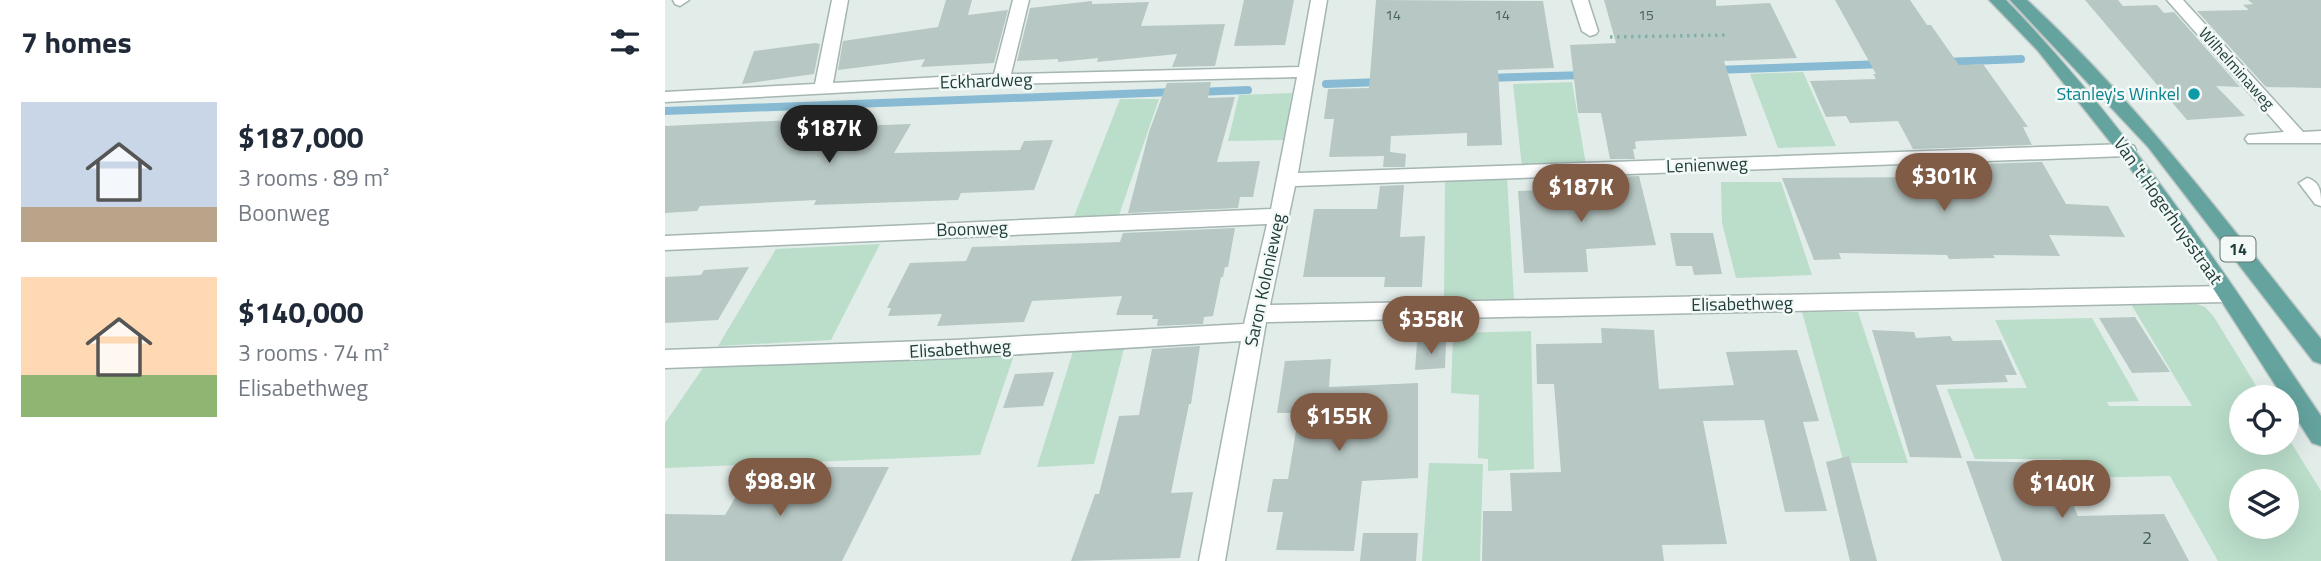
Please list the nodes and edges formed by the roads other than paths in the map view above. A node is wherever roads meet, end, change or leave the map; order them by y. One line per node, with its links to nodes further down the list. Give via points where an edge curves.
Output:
1 (840, 0): 11 (street)
2 (1021, 0): 10 (street)
3 (1319, 0): 9 (street, Saron Kolonieweg)
4 (1580, 0): 8 (street)
5 (1997, 0): 16 (main road, Van 't Hogerhuysstraat / 14, via 2028,30)
6 (2018, 0): 24 (main road, Van 't Hogerhuysstraat / 14, via 2154,143)
7 (2175, 0): 13 (street, Wilhelminaweg)
8 (1590, 31)
9 (1307, 72): 10 (street, Eckhardweg); 17 (street, Saron Kolonieweg)
10 (1001, 79): 11 (street, Eckhardweg)
11 (823, 89): 12 (street, Eckhardweg)
12 (665, 97)
13 (2298, 137): 14 (street); 15 (street)
14 (2321, 137)
15 (2254, 139)
16 (2127, 150): 17 (street, Lenienweg); 22 (main road, Van 't Hogerhuysstraat / 14)
17 (1287, 180): 20 (street, Saron Kolonieweg)
18 (2307, 183): 19 (lane)
19 (2321, 200)
20 (1279, 216): 21 (street, Boonweg); 23 (street, Saron Kolonieweg)
21 (665, 243)
22 (2226, 294): 23 (street, Elisabethweg); 26 (main road, Van 't Hogerhuysstraat / 14)
23 (1255, 323): 25 (street, Elisabethweg, via 955,349); 27 (street, Saron Kolonieweg)
24 (2321, 355)
25 (665, 359)
26 (2321, 436)
27 (1212, 561)

